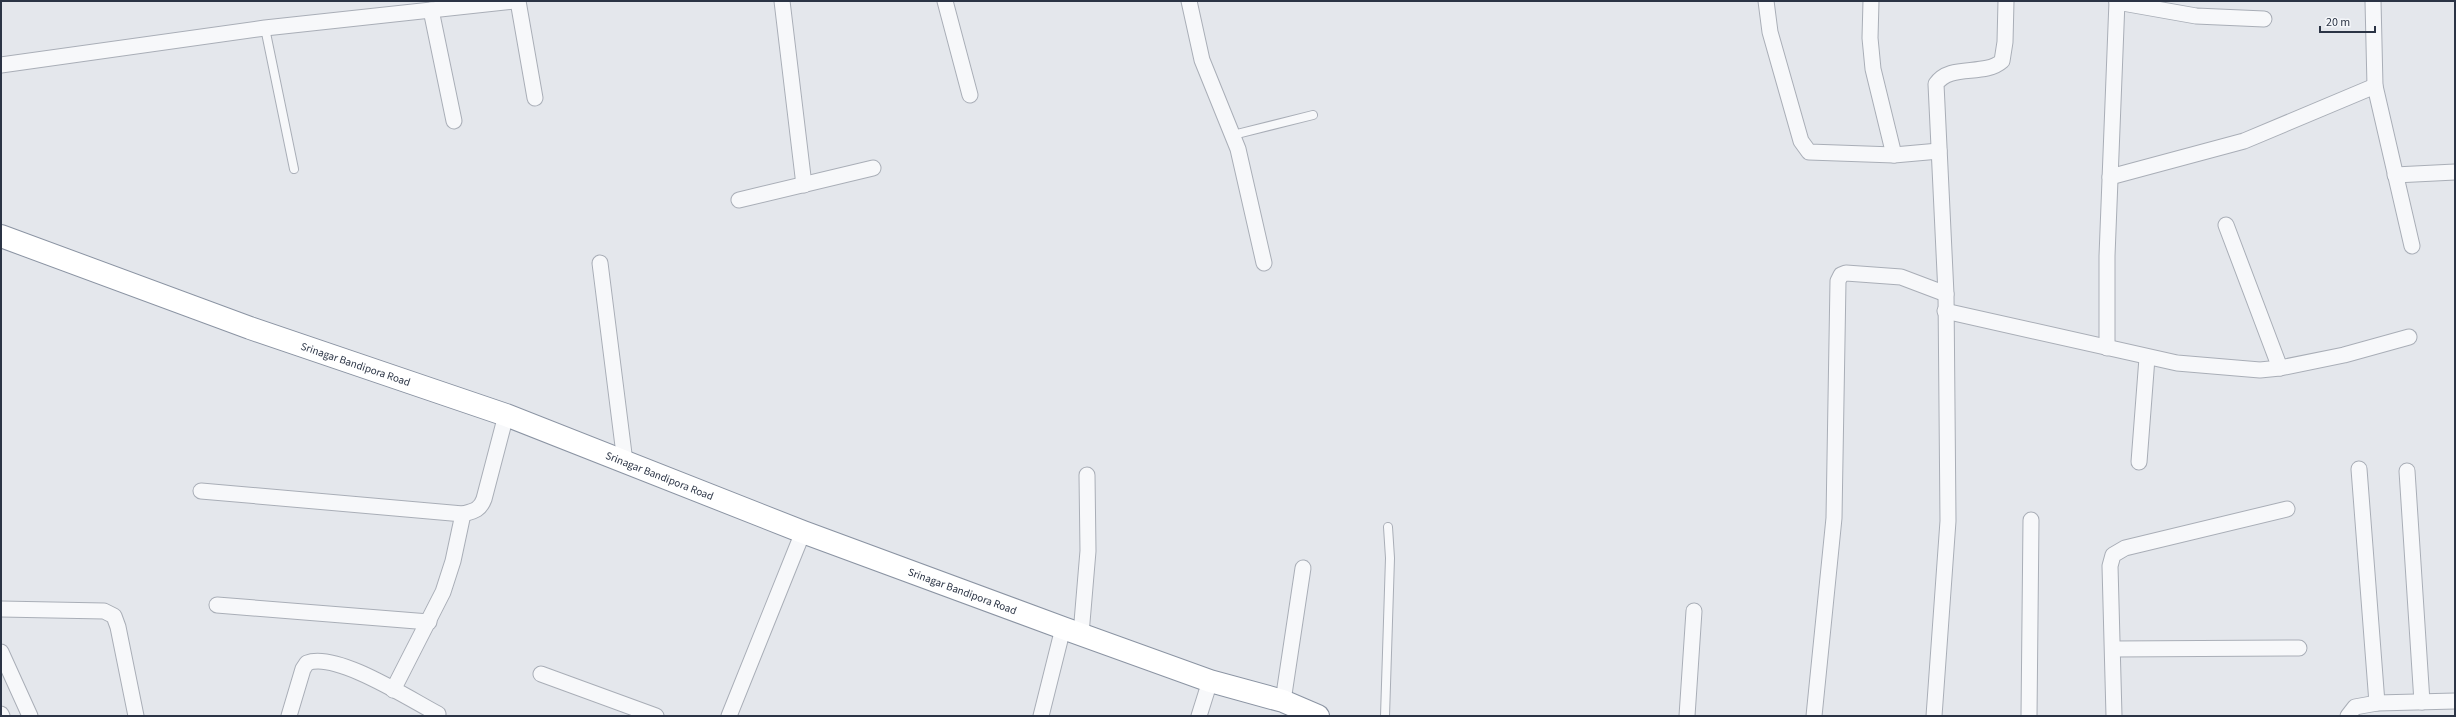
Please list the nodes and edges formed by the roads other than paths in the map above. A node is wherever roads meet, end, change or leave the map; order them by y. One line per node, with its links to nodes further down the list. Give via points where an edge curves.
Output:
1 (514, 1): 11 (street)
2 (518, 1): 17 (street)
3 (782, 1): 28 (street)
4 (945, 1): 16 (street)
5 (1188, 1): 20 (street, via 1202,60)
6 (1766, 1): 22 (street, via 1770,32 1804,147 1809,152 1818,154)
7 (1871, 1): 22 (street, via 1870,38 1873,69)
8 (2006, 1): 21 (street, via 2006,42 2002,61 1989,69 1948,74 1936,84)
9 (2117, 1): 12 (street, via 2196,16); 27 (street)
10 (2374, 1): 15 (street)
11 (431, 10): 13 (street); 19 (street)
12 (2264, 19)
13 (265, 28): 14 (street); 24 (lane)
14 (1, 65)
15 (2375, 86): 26 (street); 27 (street, via 2244,140)
16 (970, 95)
17 (535, 98)
18 (1313, 115): 20 (lane)
19 (454, 121)
20 (1232, 135): 34 (street)
21 (1939, 152): 22 (street); 35 (street)
22 (1894, 155)
23 (873, 168): 28 (street)
24 (294, 169)
25 (2455, 172): 26 (street)
26 (2395, 175): 32 (street)
27 (2110, 177): 38 (street)
28 (804, 185): 29 (street)
29 (739, 200)
30 (2226, 225): 40 (street)
31 (1, 236): 41 (highway, Srinagar Bandipora Road, via 250,328)
32 (2412, 246)
33 (600, 263): 42 (street)
34 (1264, 263)
35 (1946, 294): 36 (street); 80 (street, via 1913,281 1891,276 1846,273 1838,280 1834,518)
36 (1945, 311): 38 (street); 81 (street, via 1948,521)
37 (2409, 337): 40 (street, via 2344,355)
38 (2107, 348): 39 (street)
39 (2147, 358): 40 (street, via 2218,368); 43 (street)
40 (2280, 368)
41 (506, 415): 42 (highway, Srinagar Bandipora Road); 49 (street, via 483,504 475,511)
42 (625, 462): 52 (highway, Srinagar Bandipora Road)
43 (2139, 462)
44 (2359, 470): 68 (street)
45 (2407, 471): 67 (street)
46 (1087, 475): 58 (street, via 1088,551)
47 (201, 492): 49 (street)
48 (2287, 509): 60 (street, via 2117,551 2110,566)
49 (463, 514): 57 (street, via 453,561 443,592)
50 (2031, 520): 82 (street)
51 (1388, 527): 78 (lane, via 1390,558)
52 (802, 532): 58 (highway, Srinagar Bandipora Road); 74 (street)
53 (1303, 568): 65 (street)
54 (217, 605): 57 (street)
55 (1, 609): 71 (street, via 104,611 114,616)
56 (1694, 611): 79 (street)
57 (429, 622): 64 (street)
58 (1072, 631): 63 (highway, Srinagar Bandipora Road); 75 (street)
59 (2299, 648): 60 (street)
60 (2114, 649): 83 (street)
61 (1, 652): 70 (street)
62 (541, 674): 73 (street)
63 (1210, 681): 65 (highway, Srinagar Bandipora Road); 76 (street)
64 (393, 690): 69 (street); 72 (street, via 344,666 328,662 310,662 303,669)
65 (1283, 701): 77 (highway, Srinagar Bandipora Road)
66 (2455, 701): 67 (street)
67 (2422, 702): 68 (street)
68 (2377, 703): 84 (street, via 2355,707)
69 (438, 714)
70 (30, 716)
71 (136, 716)
72 (290, 716)
73 (656, 716)
74 (729, 716)
75 (1041, 716)
76 (1199, 716)
77 (1318, 716)
78 (1385, 716)
79 (1687, 716)
80 (1814, 716)
81 (1934, 716)
82 (2029, 716)
83 (2114, 716)
84 (2348, 716)

